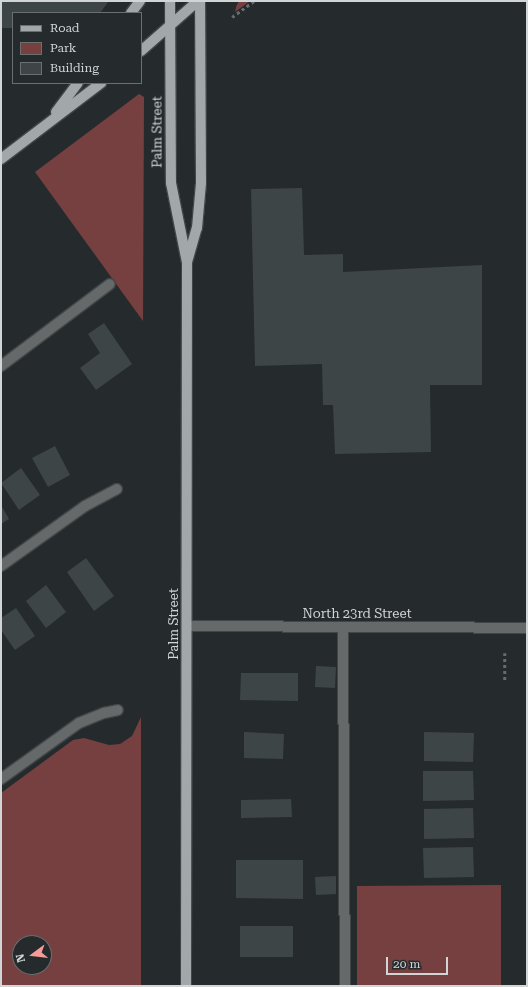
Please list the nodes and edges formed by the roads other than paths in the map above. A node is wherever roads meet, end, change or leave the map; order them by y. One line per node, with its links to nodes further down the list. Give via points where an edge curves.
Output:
1 (140, 1): 4 (main road)
2 (170, 1): 5 (main road, Palm Street)
3 (199, 1): 5 (main road); 11 (main road, Palm Street, via 200,190 197,228)
4 (132, 12)
5 (170, 26): 6 (main road); 11 (main road, Palm Street, via 171,183)
6 (142, 50)
7 (77, 84): 9 (main road)
8 (100, 84): 9 (main road)
9 (50, 120): 10 (main road)
10 (1, 159)
11 (187, 262): 16 (main road, Palm Street)
12 (110, 284): 13 (street)
13 (1, 366)
14 (117, 489): 15 (street, via 85,506)
15 (1, 566)
16 (187, 626): 17 (street, North 23rd Street); 21 (main road, Palm Street)
17 (343, 627): 18 (street, North 23rd Street); 22 (street)
18 (527, 628)
19 (118, 710): 20 (street, via 79,723)
20 (1, 779)
21 (186, 986)
22 (344, 986)

